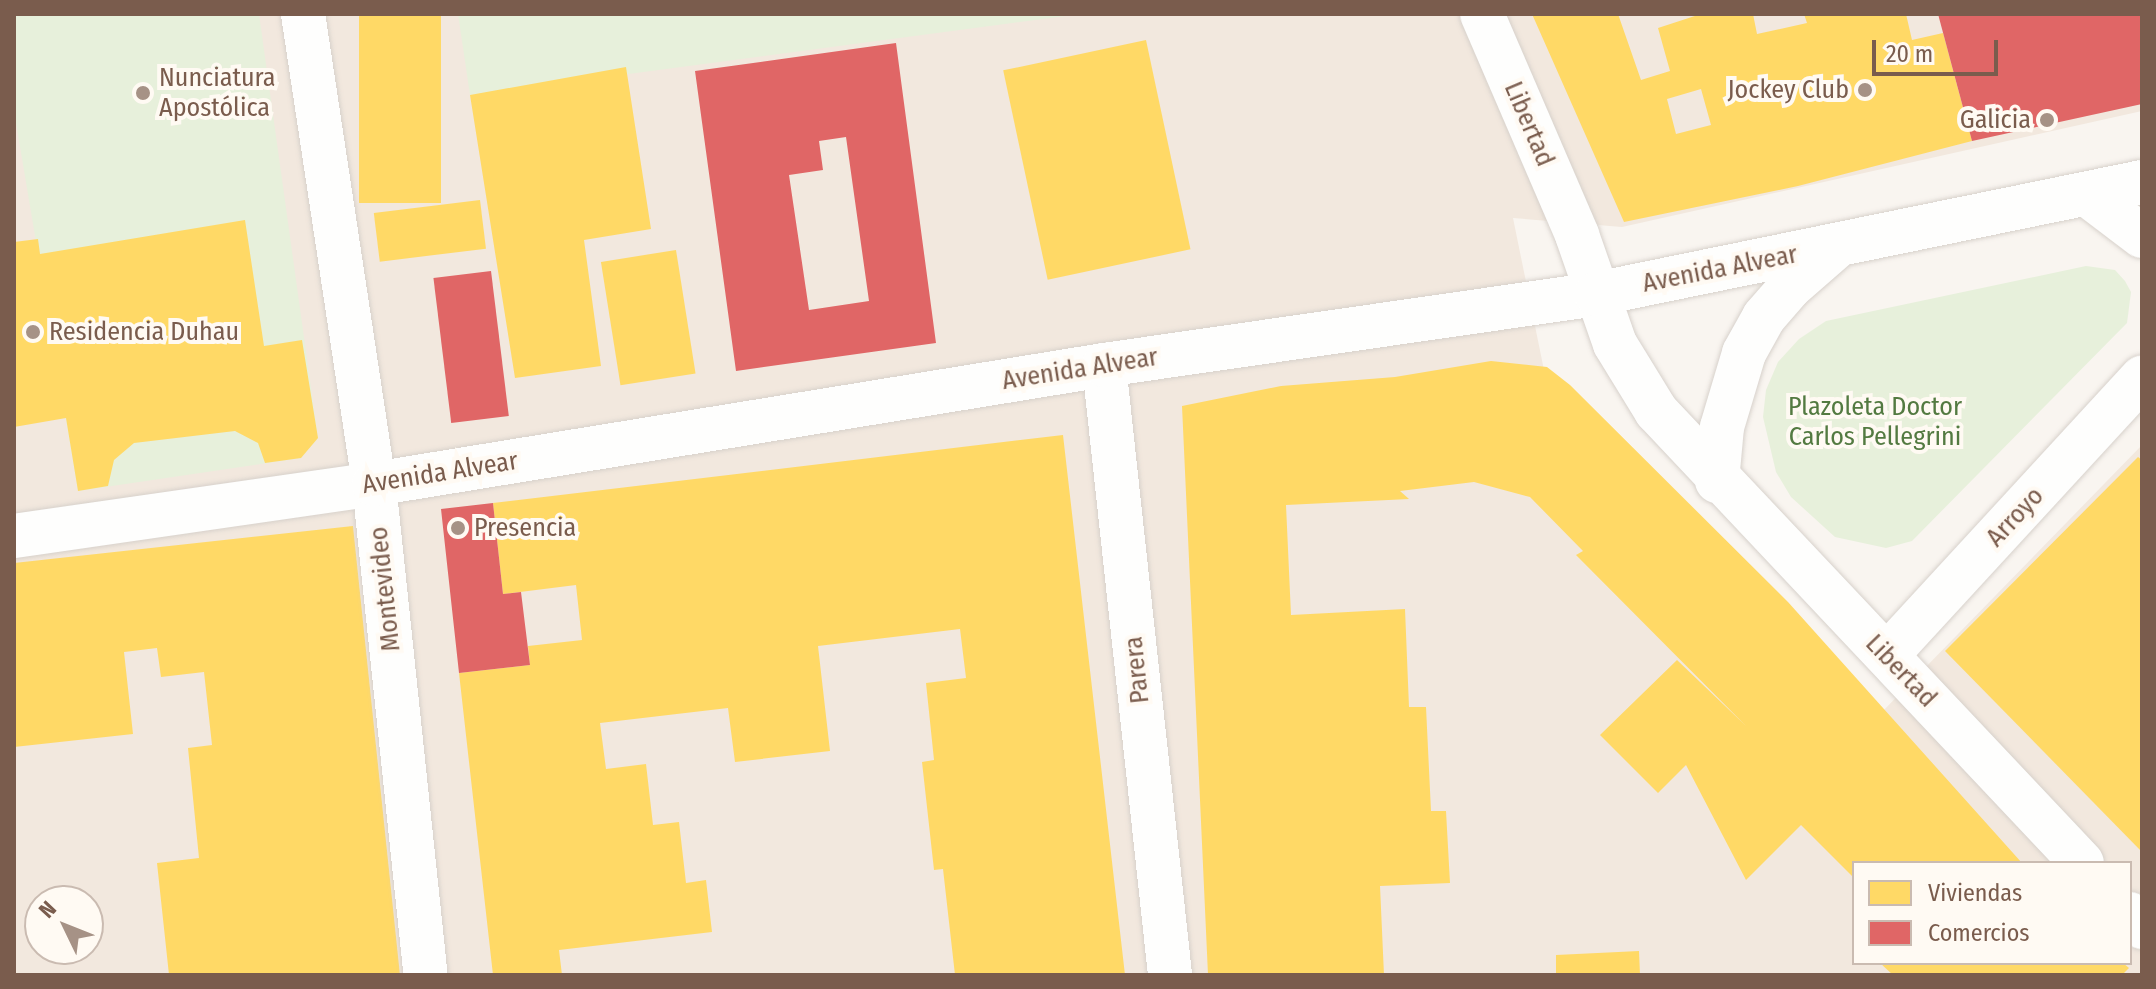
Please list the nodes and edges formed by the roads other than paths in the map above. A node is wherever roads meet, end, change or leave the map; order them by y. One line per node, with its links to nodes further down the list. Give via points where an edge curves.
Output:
1 (303, 14): 11 (street, Montevideo)
2 (1482, 14): 7 (street, Libertad, via 1577,235)
3 (2142, 182): 4 (street, Avenida Alvear)
4 (2088, 195): 5 (street); 6 (street, Avenida Alvear)
5 (2142, 236)
6 (1836, 247): 7 (street, Avenida Alvear); 10 (street, via 1789,288 1744,353 1722,427)
7 (1596, 294): 8 (street, Avenida Alvear); 10 (street, Libertad, via 1635,380)
8 (1104, 365): 11 (street, Avenida Alvear); 16 (street, Parera)
9 (2142, 378): 13 (street, Arroyo)
10 (1717, 481): 13 (street, Libertad)
11 (374, 484): 12 (street, Avenida Alvear); 15 (street, Montevideo)
12 (14, 536)
13 (1887, 655): 14 (street, Libertad)
14 (2080, 861)
15 (426, 975)
16 (1170, 975)

